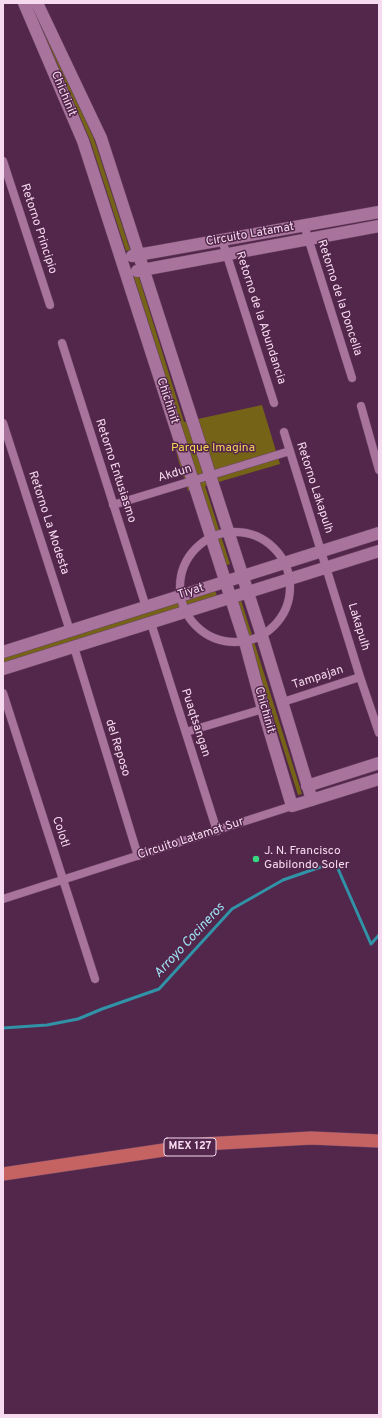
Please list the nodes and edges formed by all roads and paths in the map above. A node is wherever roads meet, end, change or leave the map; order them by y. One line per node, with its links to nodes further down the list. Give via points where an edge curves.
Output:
1 (24, 3): 11 (street, Chichinit, via 83,141)
2 (37, 3): 9 (street, Chichinit, via 101,138)
3 (3, 161): 14 (street, Retorno Principio)
4 (379, 212): 5 (street, Circuito Latamat)
5 (304, 225): 7 (street, Retorno de la Doncella); 8 (street, Circuito Latamat)
6 (379, 226): 7 (street, Circuito Latamat)
7 (308, 239): 10 (street, Circuito Latamat); 16 (street, Retorno de la Doncella)
8 (222, 240): 9 (street, Circuito Latamat); 10 (street, Retorno de la Abundancia)
9 (139, 254): 11 (street, Circuito Latamat); 12 (street, Chichinit)
10 (227, 254): 12 (street, Circuito Latamat); 17 (street, Retorno de la Abundancia)
11 (122, 259): 13 (street, Chichinit)
12 (144, 269): 13 (street, Circuito Latamat); 23 (street, Chichinit)
13 (126, 272): 24 (street, Chichinit)
14 (50, 305)
15 (62, 344): 25 (street, Retorno Entusiasmo)
16 (352, 378)
17 (274, 403)
18 (361, 406): 22 (street)
19 (3, 423): 43 (street, Retorno La Modesta)
20 (284, 432): 21 (street, Retorno Lakapulh)
21 (290, 452): 23 (street, Akdun); 29 (street, Retorno Lakapulh)
22 (379, 470)
23 (210, 476): 24 (street, Akdun); 26 (street, Chichinit)
24 (193, 481): 25 (street, Akdun); 28 (street, Chichinit)
25 (113, 506): 39 (street, Retorno Entusiasmo)
26 (229, 532): 28 (street); 31 (street, via 246,533 262,538); 33 (street, Chichinit)
27 (379, 533): 29 (street, Tiyat)
28 (211, 537): 35 (street, Chichinit); 37 (street, via 196,547 186,561 180,578)
29 (322, 551): 31 (street, Tiyat); 32 (street, Lakapulh)
30 (379, 551): 32 (street, Tiyat)
31 (285, 562): 33 (street, Tiyat); 34 (street)
32 (327, 567): 34 (street, Tiyat); 50 (street, Lakapulh)
33 (243, 576): 35 (street, Tiyat); 36 (street, Chichinit)
34 (290, 579): 36 (street, Tiyat); 44 (street, via 289,602 279,622)
35 (226, 582): 37 (street, Tiyat); 38 (street, Chichinit)
36 (248, 592): 38 (street, Tiyat); 44 (street, Chichinit)
37 (179, 596): 39 (street, Tiyat); 40 (street)
38 (231, 598): 40 (street, Tiyat); 46 (street, Chichinit)
39 (146, 607): 41 (street, Tiyat)
40 (184, 612): 42 (street, Tiyat); 46 (street, via 196,628 210,638 228,643)
41 (98, 622): 43 (street, Tiyat); 45 (street)
42 (151, 623): 45 (street, Tiyat); 54 (street, Puaqtsangan)
43 (70, 631): 48 (street, Tiyat)
44 (262, 636): 46 (street); 52 (street, Chichinit)
45 (102, 638): 47 (street, Tiyat)
46 (245, 642): 53 (street, Chichinit)
47 (74, 647): 49 (street, Tiyat); 62 (street, del Reposo)
48 (3, 652)
49 (3, 669)
50 (360, 677): 52 (street, Tampajan); 55 (street, Lakapulh)
51 (3, 693): 63 (street, Colotl)
52 (283, 702): 58 (street, Chichinit)
53 (263, 709): 54 (street); 60 (street, Chichinit)
54 (186, 732): 61 (street, Puaqtsangan)
55 (379, 733)
56 (379, 763): 58 (street)
57 (379, 779): 59 (street, Circuito Latamat Sur)
58 (308, 786): 59 (street, Chichinit)
59 (312, 800): 60 (street, Circuito Latamat Sur)
60 (292, 806): 61 (street, Circuito Latamat Sur)
61 (217, 831): 62 (street, Circuito Latamat Sur)
62 (138, 856): 63 (street, Circuito Latamat Sur)
63 (63, 880): 64 (street, Circuito Latamat Sur); 65 (street, Colotl)
64 (3, 899)
65 (95, 979)
66 (379, 1141): 67 (main road, MEX 127, via 310,1138 212,1144)
67 (3, 1174)

